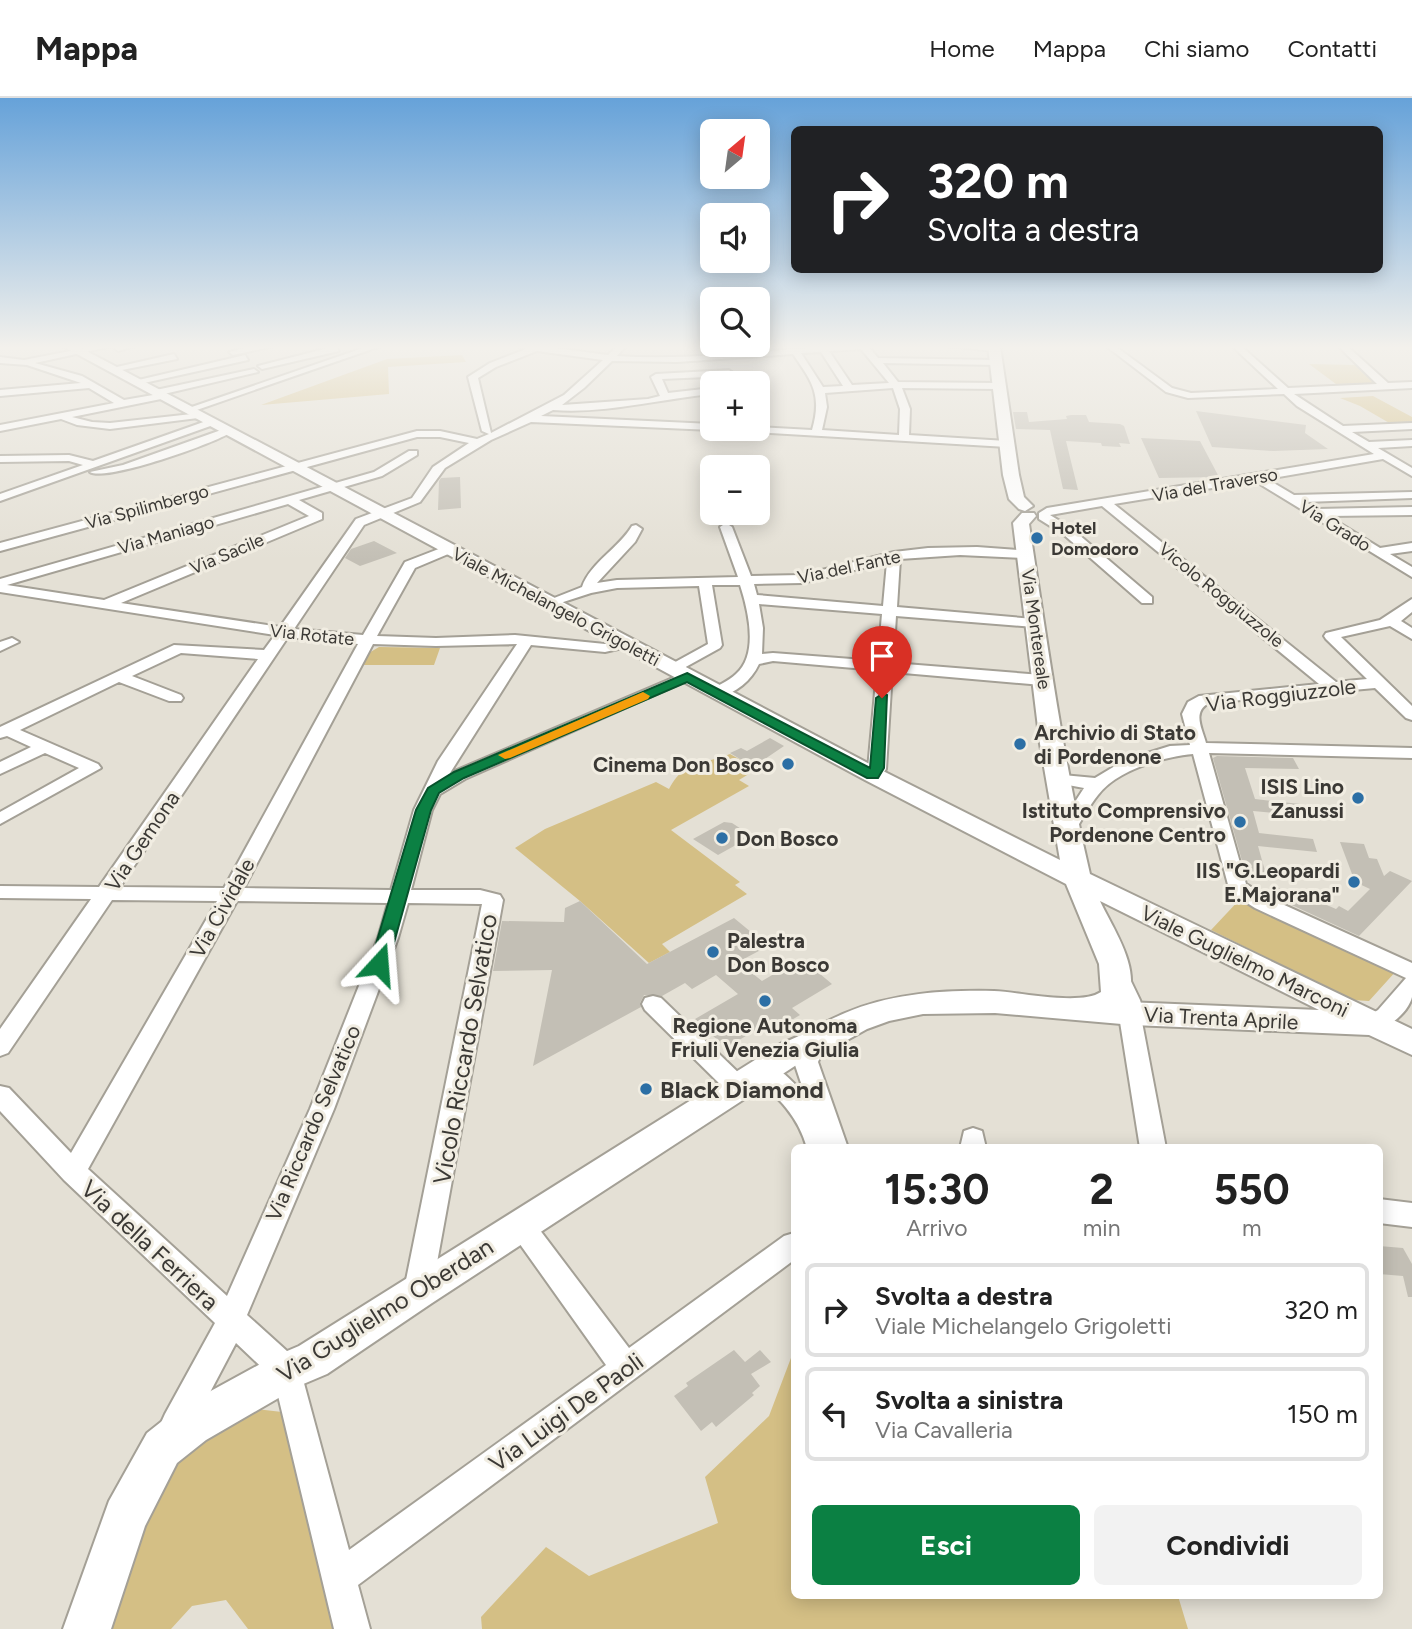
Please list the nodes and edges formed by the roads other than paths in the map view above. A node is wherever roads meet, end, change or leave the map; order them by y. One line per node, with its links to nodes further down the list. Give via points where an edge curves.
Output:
1 (56, 417): 16 (street)
2 (66, 417): 3 (street, via 86,425 152,423)
3 (173, 417)
4 (203, 417): 12 (main road, Viale Michelangelo Grigoletti)
5 (483, 417): 21 (street)
6 (530, 417): 11 (street, Via Gemona)
7 (821, 417): 20 (street)
8 (905, 417): 22 (street)
9 (1003, 417): 24 (main road, Via Montereale)
10 (1323, 417): 17 (street)
11 (527, 419): 13 (street); 21 (street, Via Gemona)
12 (212, 422): 18 (main road, Viale Michelangelo Grigoletti); 29 (street)
13 (700, 426)
14 (1412, 426): 15 (street)
15 (1392, 427): 17 (street); 23 (street)
16 (0, 428)
17 (1343, 429): 25 (street)
18 (228, 431): 30 (main road, Viale Michelangelo Grigoletti); 33 (street, via 125,468)
19 (770, 431): 20 (street)
20 (816, 433): 22 (street)
21 (487, 435): 30 (street, Via Spilimbergo, via 417,434); 41 (street, Via Gemona, via 439,467 422,496)
22 (904, 438): 24 (street)
23 (1412, 441): 25 (street)
24 (1007, 444): 42 (main road, Via Montereale, via 1017,499)
25 (1367, 445): 27 (street)
26 (413, 453): 34 (street, Via Maniago, via 378,474)
27 (1384, 456): 31 (street); 32 (street, Via del Traverso)
28 (0, 459): 29 (street, via 69,458)
29 (93, 464): 36 (street)
30 (295, 467): 34 (main road, Viale Michelangelo Grigoletti); 46 (street, Via Spilimbergo)
31 (1410, 471)
32 (1258, 478): 38 (street, Via Grado); 39 (street, Via del Traverso)
33 (72, 480)
34 (333, 487): 37 (street, Via Maniago); 41 (main road, Viale Michelangelo Grigoletti)
35 (1412, 495): 38 (street)
36 (0, 498)
37 (290, 499): 55 (street, Via Maniago); 62 (street, Via Sacile, via 318,516)
38 (1290, 499): 43 (street, Via Grado)
39 (1105, 503): 42 (street, Via del Traverso); 78 (street, Vicolo Roggiuzzole)
40 (1412, 511): 43 (street)
41 (380, 513): 48 (main road, Viale Michelangelo Grigoletti); 66 (street, Via Gemona, via 360,522)
42 (1036, 513): 50 (main road, Via Montereale, via 1021,523); 59 (street, via 1067,531)
43 (1314, 513): 49 (street, Via Grado)
44 (726, 527): 53 (street)
45 (636, 529): 57 (street)
46 (0, 547)
47 (1412, 547): 49 (street)
48 (449, 549): 60 (main road, Viale Michelangelo Grigoletti); 69 (street, Via Cividale, via 410,565)
49 (1378, 552): 52 (street, Via Grado)
50 (1026, 554): 51 (street, Via del Fante, via 958,550); 65 (main road, Via Montereale)
51 (894, 556): 53 (street, Via del Fante, via 830,575); 63 (street)
52 (1412, 573)
53 (747, 580): 54 (street, Via del Fante); 58 (street)
54 (705, 581): 57 (street, Via del Fante); 74 (street, via 715,645)
55 (0, 583)
56 (0, 589): 62 (street, Via Rotate)
57 (588, 589): 60 (street, Via del Fante)
58 (751, 599): 63 (street); 72 (street)
59 (1147, 600)
60 (551, 602): 70 (main road, Viale Michelangelo Grigoletti)
61 (1412, 603): 64 (street, Via Roggiuzzole)
62 (106, 604): 66 (street, Via Rotate)
63 (890, 610): 65 (street); 73 (street)
64 (1392, 621): 67 (street); 77 (street, Via Roggiuzzole, via 1331,636)
65 (1034, 624): 76 (main road, Via Montereale)
66 (282, 633): 69 (street, Via Rotate); 71 (street, Via Gemona)
67 (1412, 635)
68 (527, 640): 69 (street, Via Rotate); 70 (street, Via Rotate, via 605,648); 90 (street, Via Riccardo Selvatico, via 447,761)
69 (368, 641): 97 (street, Via Cividale)
70 (626, 643): 74 (main road, Viale Michelangelo Grigoletti)
71 (268, 655): 75 (street, via 179,648); 96 (street, Via Gemona)
72 (753, 660): 73 (street, via 773,657); 79 (street, via 736,684)
73 (884, 666): 76 (street); 87 (street)
74 (680, 673): 79 (main road, Viale Michelangelo Grigoletti); 90 (street)
75 (117, 676): 80 (street); 82 (street)
76 (1042, 680): 88 (main road, Via Montereale)
77 (1377, 684): 78 (street, Via Roggiuzzole); 81 (street, Via Roggiuzzole)
78 (1334, 688): 84 (street, Via Roggiuzzole, via 1205,699 1189,714)
79 (718, 693): 87 (main road, Viale Michelangelo Grigoletti)
80 (174, 698)
81 (1412, 715)
82 (3, 731): 83 (street)
83 (44, 747): 86 (street); 91 (street, via 92,768)
84 (1197, 748): 85 (street); 89 (street, via 1143,760); 100 (street, via 1237,887)
85 (1412, 753)
86 (0, 769)
87 (873, 775): 93 (main road, Viale Michelangelo Grigoletti)
88 (1059, 783): 89 (street, via 1077,792); 92 (main road, Via Montereale)
89 (1095, 787): 92 (street)
90 (433, 791): 98 (street, Via Riccardo Selvatico, via 423,810)
91 (0, 819)
92 (1067, 828): 93 (main road, via 1041,844); 94 (main road, Via Montereale)
93 (1002, 842): 94 (main road, Viale Guglielmo Marconi)
94 (1077, 878): 99 (main road, Via Montereale); 105 (main road, Viale Guglielmo Marconi)
95 (0, 892): 96 (street)
96 (107, 894): 97 (street); 108 (street, Via Gemona)
97 (230, 895): 98 (street); 114 (street, Via Cividale)
98 (400, 895): 119 (street, Vicolo Riccardo Selvatico, via 493,901); 120 (street, Via Riccardo Selvatico, via 379,964 322,1109)
99 (1114, 968): 103 (main road, via 1111,1000); 104 (street)
100 (1412, 972)
101 (1412, 984): 105 (street, via 1386,1016)
102 (653, 1004): 109 (street)
103 (1069, 1008): 104 (main road, Via Trenta Aprile); 107 (main road, Via Guglielmo Oberdan, via 975,1001 923,1003 856,1021)
104 (1133, 1014): 105 (main road, Via Trenta Aprile); 113 (street)
105 (1373, 1024): 106 (main road, Viale Guglielmo Marconi)
106 (1412, 1043)
107 (813, 1045): 109 (main road, Via Guglielmo Oberdan, via 793,1051); 112 (street, via 806,1062)
108 (0, 1047)
109 (749, 1078): 111 (street, via 797,1099); 117 (main road, Via Guglielmo Oberdan)
110 (0, 1095): 114 (street, Via della Ferriera)
111 (819, 1144)
112 (834, 1144)
113 (1152, 1144)
114 (73, 1172): 120 (street, Via della Ferriera)
115 (1383, 1211): 116 (street)
116 (1412, 1215)
117 (521, 1225): 119 (main road, Via Guglielmo Oberdan); 121 (street)
118 (791, 1247): 121 (street, Via Luigi De Paoli)
119 (418, 1290): 122 (main road, Via Guglielmo Oberdan, via 313,1360)
120 (230, 1320): 122 (street); 123 (street, Via della Ferriera, via 206,1374)
121 (626, 1368): 124 (street, Via Luigi De Paoli)
122 (287, 1371): 123 (main road, Via Guglielmo Oberdan, via 191,1425); 124 (street)
123 (162, 1448): 125 (main road, Via Guglielmo Oberdan, via 125,1517)
124 (338, 1578): 126 (street)
125 (87, 1629)
126 (352, 1629)

